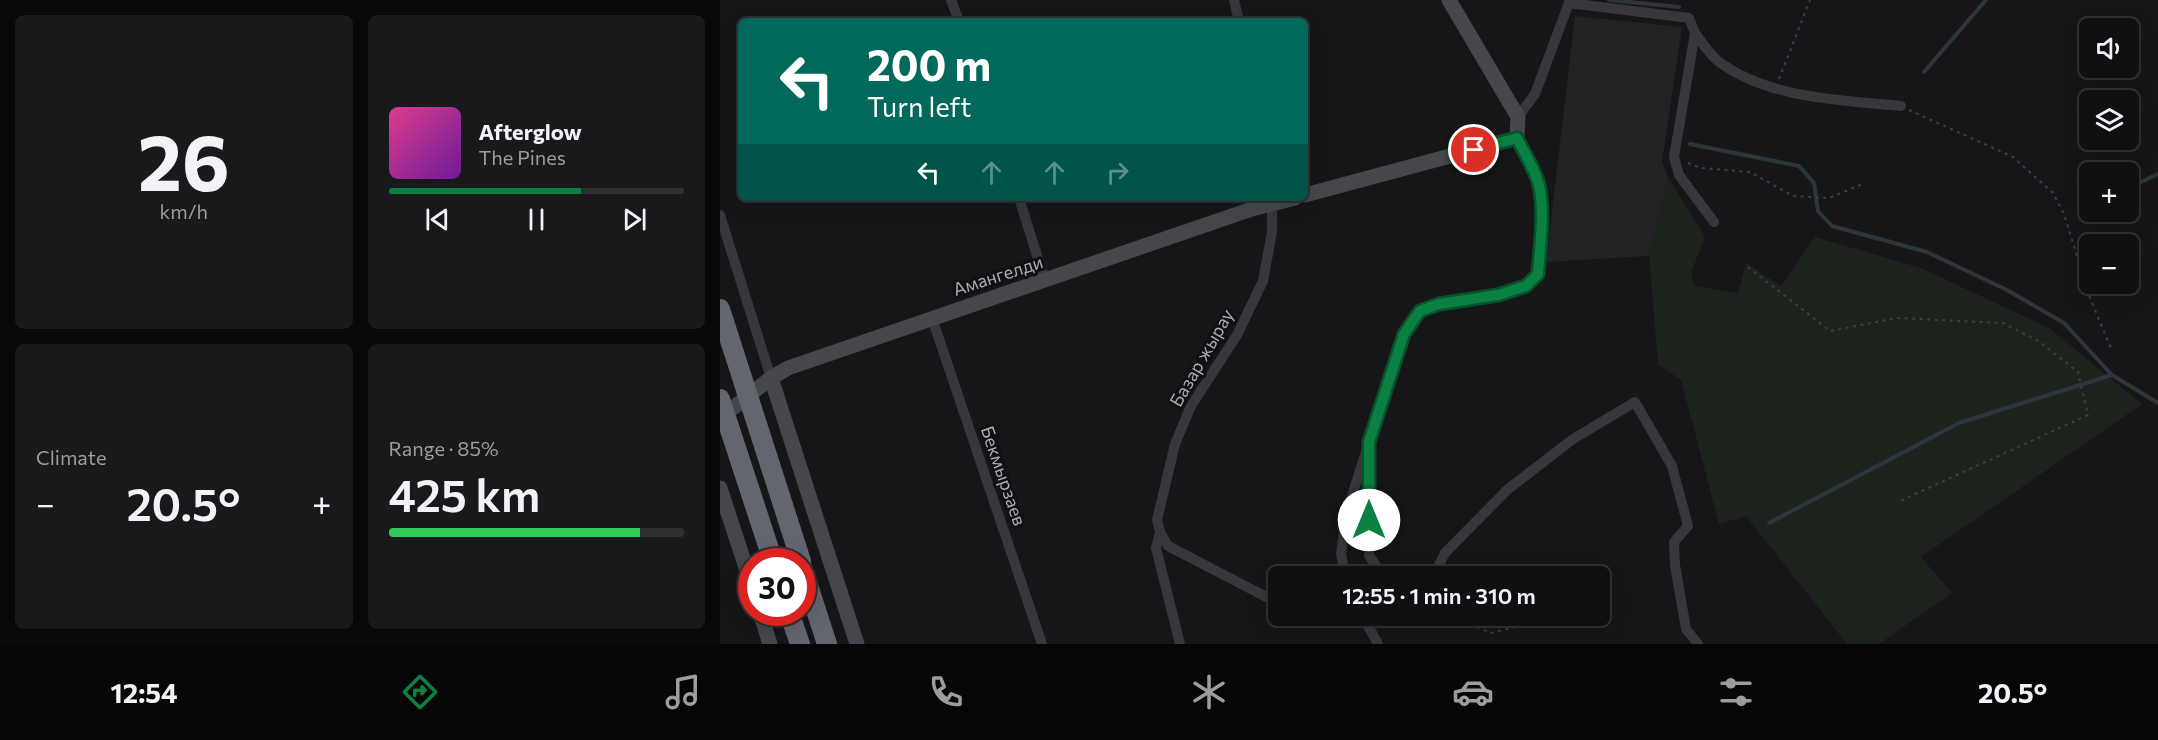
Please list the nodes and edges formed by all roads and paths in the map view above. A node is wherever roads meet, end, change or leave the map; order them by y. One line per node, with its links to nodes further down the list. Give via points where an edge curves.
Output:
1 (951, 0): 6 (street)
2 (1234, 0): 7 (street)
3 (1449, 0): 11 (main road)
4 (1810, 0): 9 (path)
5 (1569, 2): 8 (street, via 1689,18); 11 (street, via 1535,94)
6 (958, 18)
7 (1238, 18)
8 (1695, 33): 9 (street, via 1717,60 1751,81); 13 (street)
9 (1776, 87): 10 (street, via 1819,98)
10 (1901, 106): 26 (path, via 2013,157 2053,193)
11 (1518, 117): 12 (main road)
12 (1517, 138): 15 (main road); 30 (street, via 1539,183 1542,205 1538,274 1526,286 1498,295 1439,304 1420,311 1404,334)
13 (1674, 157): 14 (path, via 1701,168 1750,172 1793,196 1829,198); 21 (street, via 1678,175)
14 (1865, 183)
15 (1308, 194)
16 (1020, 201): 23 (street)
17 (1284, 201): 19 (main road, Амангелди)
18 (1252, 203): 19 (main road, Амангелди); 23 (main road, Амангелди)
19 (1272, 204): 33 (street, Базар жырау, via 1272,232 1263,281 1237,335 1191,406 1179,434 1157,520)
20 (720, 215): 27 (street)
21 (1714, 222)
22 (1748, 267): 32 (path, via 1830,331 1897,318 2003,323 2040,342 2078,372 2088,415)
23 (1044, 281): 25 (main road, Амангелди)
24 (720, 309): 28 (highway)
25 (932, 318): 27 (main road, Амангелди, via 788,368); 51 (street, Бекмырзаев)
26 (2112, 348)
27 (771, 378): 28 (main road, Амангелди); 50 (main road)
28 (748, 395): 29 (main road, Амангелди); 36 (highway)
29 (722, 410): 35 (highway)
30 (1369, 442): 37 (street, via 1346,514); 38 (street, via 1369,555)
31 (720, 488): 34 (main road)
32 (1900, 501)
33 (1160, 532): 40 (street, via 1168,546); 52 (street, Базар жырау, via 1156,548)
34 (740, 548)
35 (769, 548)
36 (797, 548)
37 (1343, 566)
38 (1376, 566)
39 (1438, 566): 54 (street, via 1445,553 1507,490 1572,439 1635,402 1672,466 1688,526 1674,542 1675,565 1686,629)
40 (1268, 598)
41 (816, 610): 49 (highway)
42 (764, 626): 47 (main road)
43 (794, 626): 48 (highway)
44 (1368, 626): 53 (street)
45 (1476, 626): 46 (path, via 1491,633)
46 (1517, 626)
47 (770, 644)
48 (800, 644)
49 (827, 644)
50 (857, 644)
51 (1042, 644)
52 (1180, 644)
53 (1378, 644)
54 (1698, 644)

